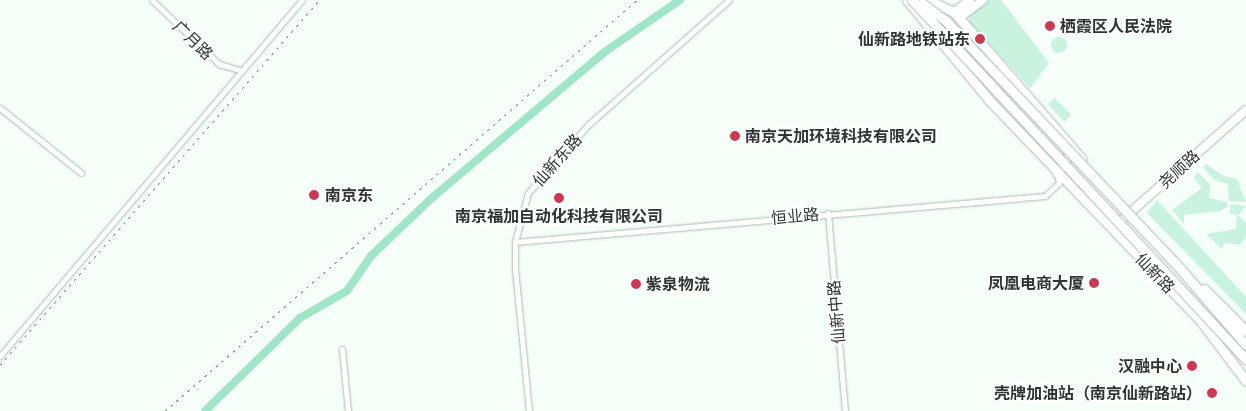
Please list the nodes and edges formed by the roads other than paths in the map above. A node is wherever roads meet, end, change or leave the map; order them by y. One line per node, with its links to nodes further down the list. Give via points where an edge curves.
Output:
1 (152, 0): 11 (street, 广月路, via 219,64)
2 (302, 0): 11 (street)
3 (729, 0): 20 (street, 仙新东路, via 634,83 544,170 528,193)
4 (907, 0): 16 (main road, 仙新路)
5 (912, 0): 21 (main road, 仙新路, bridge)
6 (919, 0): 22 (main road, 仙新路, bridge, via 947,22)
7 (928, 0): 10 (main road, 仙新路)
8 (970, 0): 10 (main road)
9 (983, 0): 10 (main road)
10 (957, 15): 14 (main road, 仙新路)
11 (240, 70): 27 (street)
12 (0, 108): 15 (street)
13 (1245, 113): 18 (main road, 尧顺路)
14 (1069, 145): 16 (main road, via 1071,151); 18 (main road, 仙新路)
15 (81, 173)
16 (1056, 173): 17 (street, 恒业路, via 1058,183 1045,196); 19 (main road, 仙新路)
17 (828, 213): 20 (street, 恒业路); 32 (street, 仙新中路)
18 (1130, 213): 19 (main road, 尧顺路); 24 (main road, 仙新路)
19 (1112, 228): 29 (main road, 仙新路, via 1200,320)
20 (515, 242): 31 (street, 仙新东路)
21 (1142, 246): 28 (main road, 仙新路, bridge); 29 (main road, bridge)
22 (1184, 273): 23 (main road, bridge); 25 (main road, 仙新路, bridge)
23 (1246, 331)
24 (1246, 340)
25 (1246, 345)
26 (342, 349): 30 (street)
27 (0, 356)
28 (1246, 359)
29 (1245, 378)
30 (348, 411)
31 (529, 411)
32 (845, 411)

